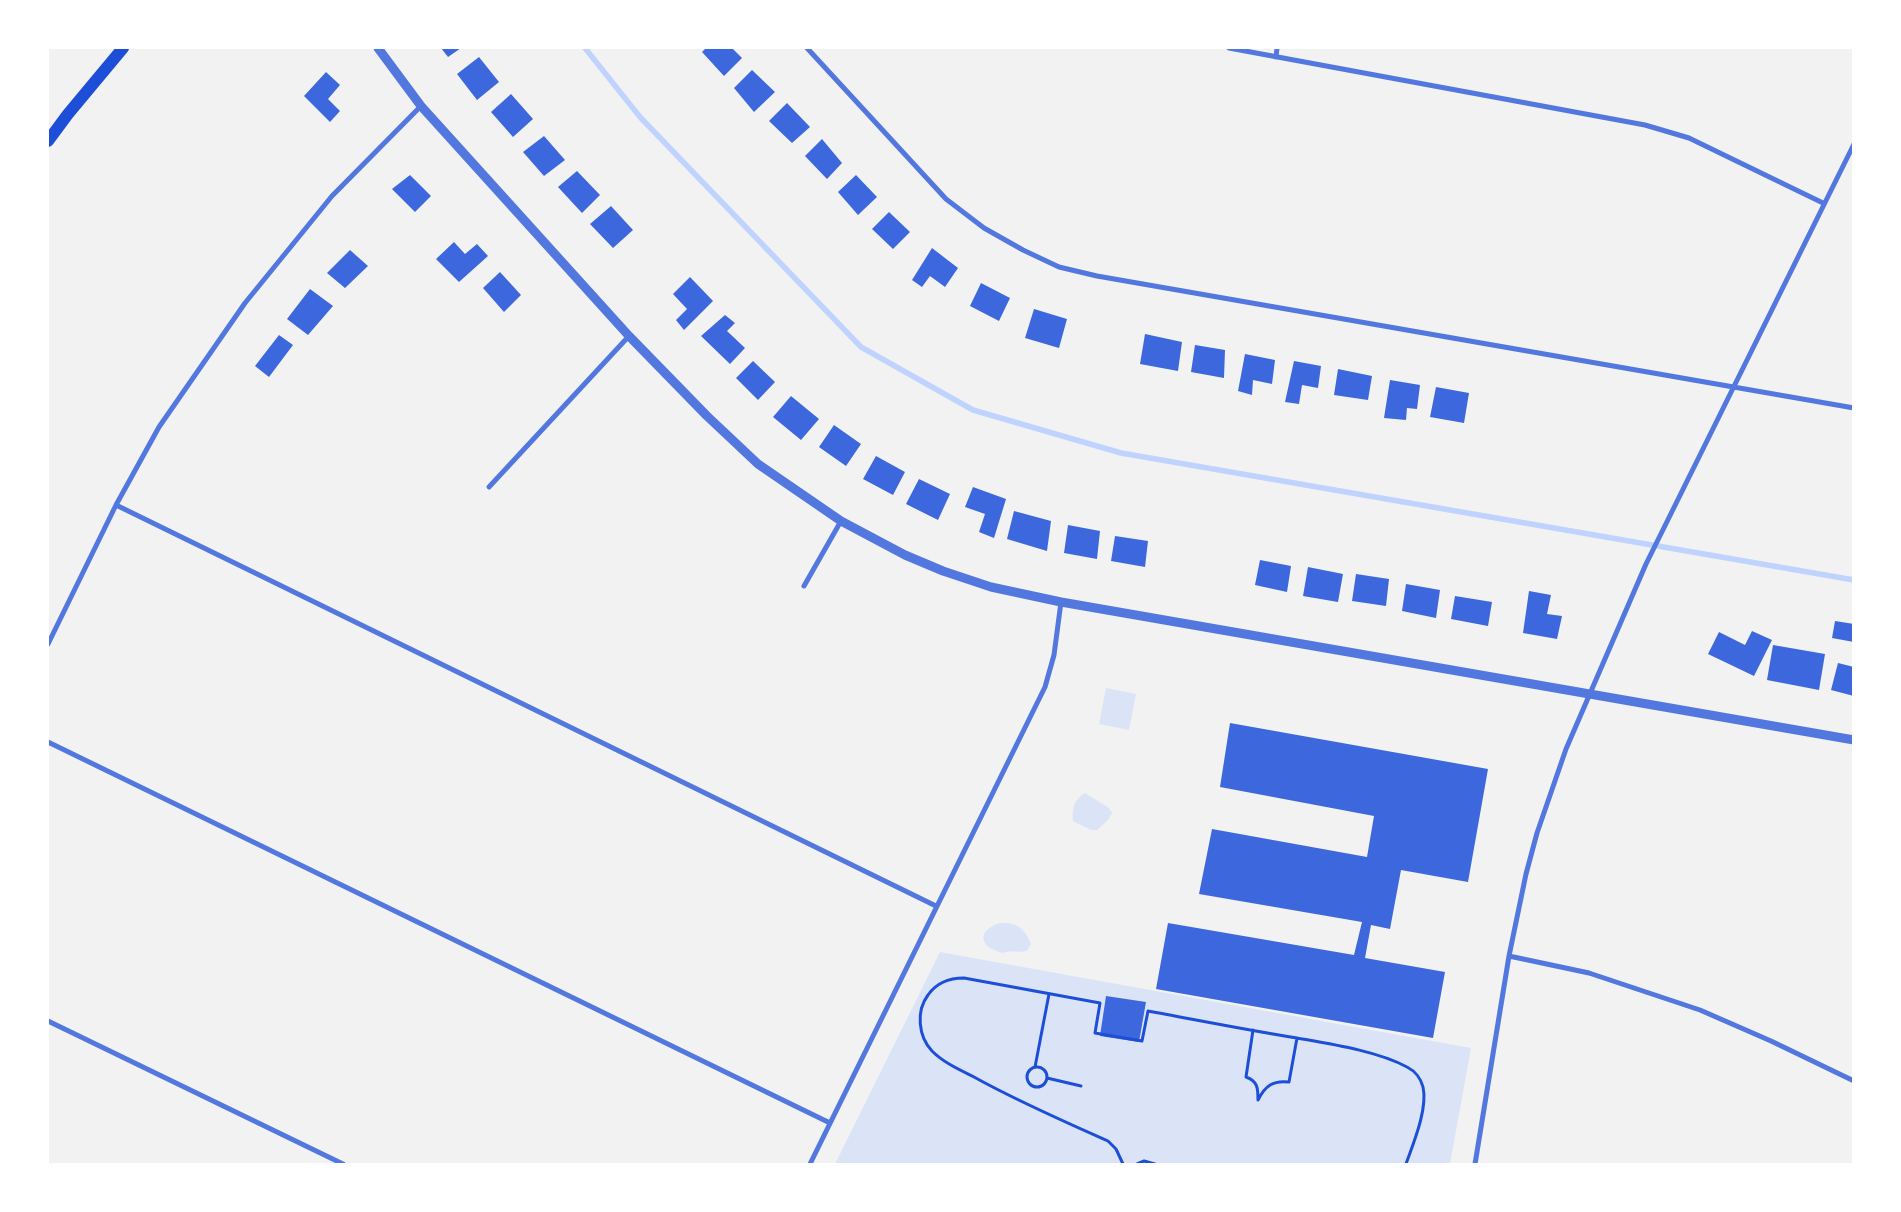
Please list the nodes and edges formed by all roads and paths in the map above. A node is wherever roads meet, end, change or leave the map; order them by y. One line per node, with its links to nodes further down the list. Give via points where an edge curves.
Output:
1 (123, 48): 8 (main road)
2 (378, 48): 7 (street)
3 (807, 48): 12 (street, via 946,198 984,228 1060,266 1117,280)
4 (1230, 48): 6 (street)
5 (1277, 48): 6 (street)
6 (1276, 57): 10 (street, via 1645,125 1689,138)
7 (421, 106): 11 (street); 15 (street, via 332,196 245,303 159,428)
8 (48, 140)
9 (1854, 144): 10 (street)
10 (1823, 203): 12 (street)
11 (629, 336): 14 (street); 16 (street, via 758,464)
12 (1734, 388): 13 (street); 20 (street, via 1646,564)
13 (1854, 408)
14 (489, 487)
15 (116, 505): 19 (street); 23 (street)
16 (841, 521): 17 (street); 18 (street, via 898,552 943,571 991,587)
17 (804, 586)
18 (1061, 602): 20 (street); 23 (street, via 1054,655 1045,687)
19 (48, 644)
20 (1590, 693): 21 (street); 24 (street, via 1536,833)
21 (1854, 740)
22 (48, 742): 33 (street)
23 (936, 906): 33 (street)
24 (1509, 956): 31 (street, via 1589,973 1700,1010); 40 (street)
25 (1049, 994): 27 (path, via 1100,1003 1095,1033 1142,1041 1148,1011); 29 (path); 36 (path, via 951,978 928,994 919,1025 931,1050 947,1063 1108,1142 1116,1149)
26 (48, 1021): 34 (street)
27 (1253, 1030): 28 (path); 28 (path, via 1246,1077 1257,1086 1258,1100 1263,1090 1272,1084 1289,1082)
28 (1297, 1038): 39 (path, via 1389,1059 1417,1075 1423,1086 1424,1100)
29 (1035, 1067): 30 (path, via 1044,1069); 30 (path, via 1027,1077 1032,1086 1042,1086)
30 (1048, 1078): 32 (path)
31 (1854, 1082)
32 (1081, 1086)
33 (830, 1123): 35 (street)
34 (343, 1164)
35 (810, 1164)
36 (1123, 1164)
37 (1137, 1164): 38 (path, via 1144,1161)
38 (1154, 1164)
39 (1406, 1164)
40 (1475, 1164)

